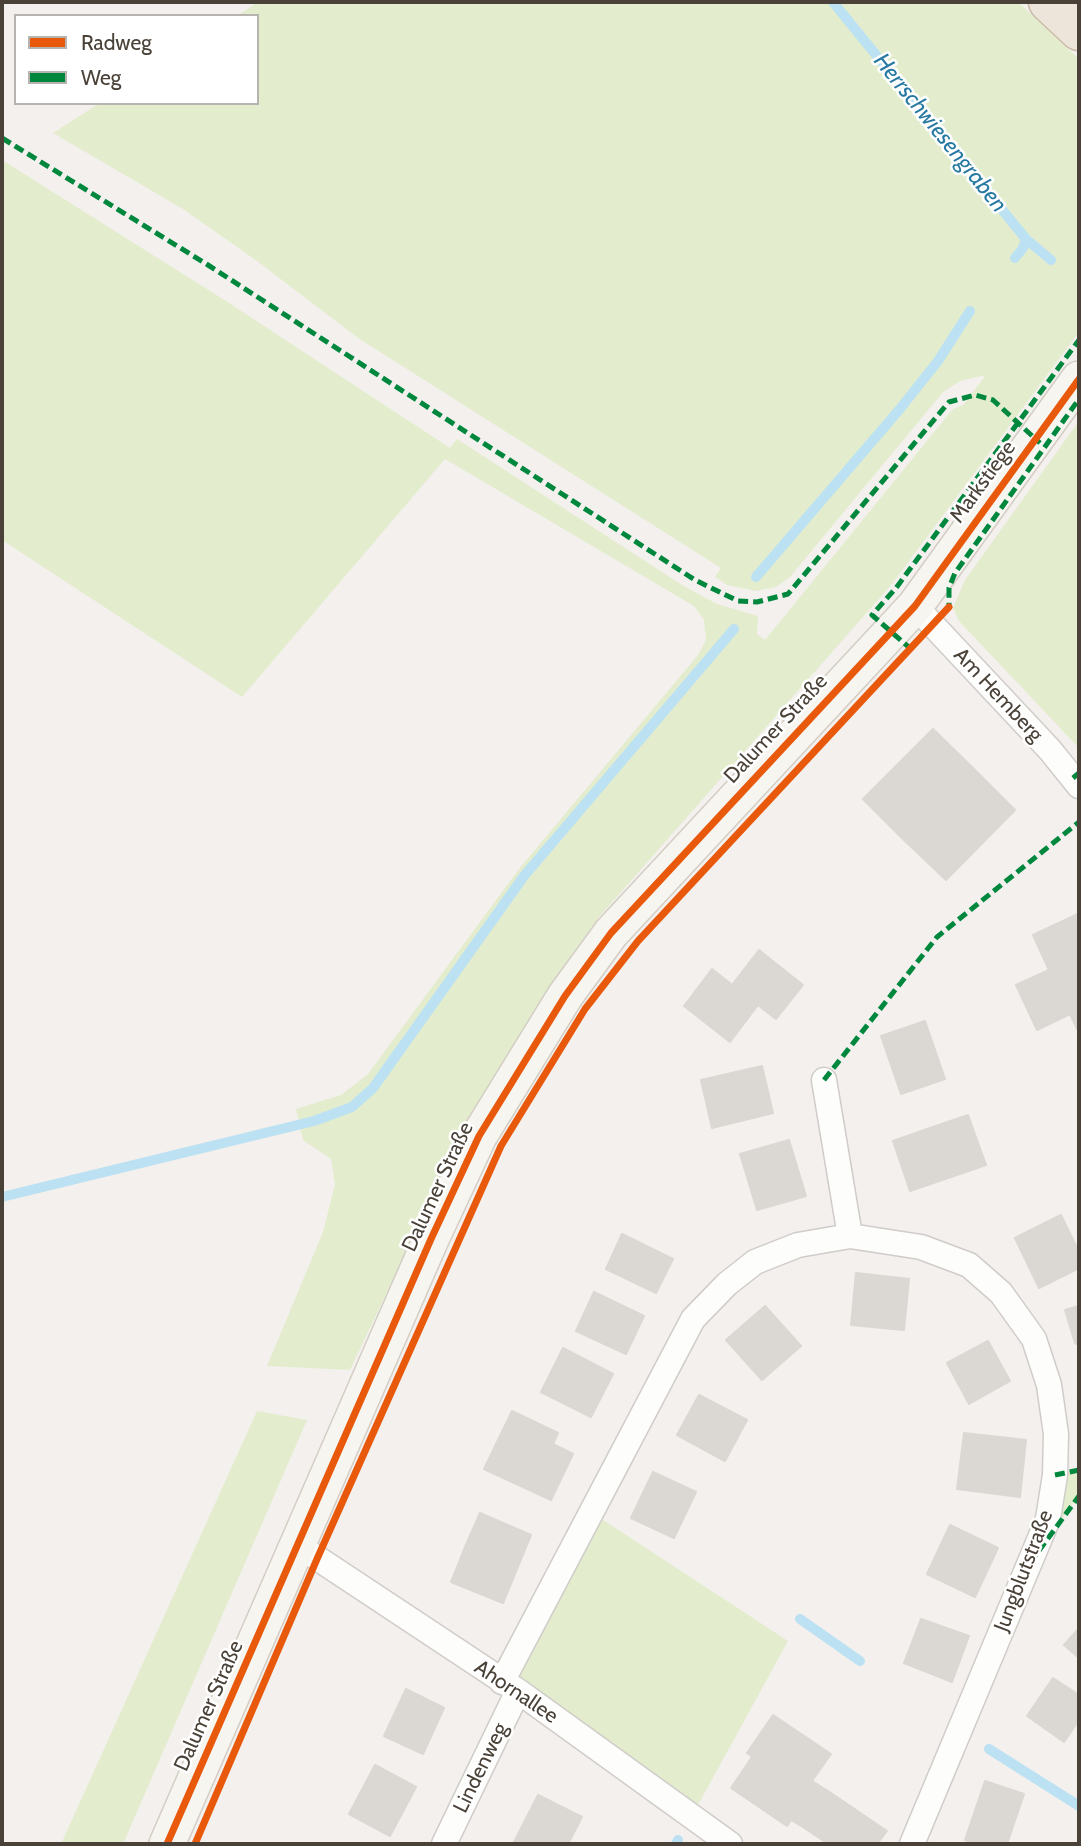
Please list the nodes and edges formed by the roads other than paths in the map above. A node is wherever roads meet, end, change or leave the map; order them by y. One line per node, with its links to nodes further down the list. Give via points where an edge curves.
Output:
1 (1048, 2): 2 (highway)
2 (1079, 30)
3 (1079, 379): 4 (street, Markstiege)
4 (915, 606): 5 (street, Am Hemberg); 8 (street, Dalumer Straße, via 611,933 565,996 479,1136)
5 (1079, 786)
6 (824, 1080): 7 (street)
7 (850, 1236): 9 (street, Jungblutstraße, via 798,1245 755,1262 693,1319); 13 (street, Jungblutstraße, via 921,1247 969,1265 1001,1293 1034,1339 1049,1385 1056,1434 1048,1519)
8 (299, 1546): 9 (street, Ahornallee); 10 (street, Dalumer Straße)
9 (510, 1687): 11 (street, Lindenweg); 12 (street, Ahornallee)
10 (167, 1844)
11 (444, 1844)
12 (730, 1844)
13 (912, 1844)

